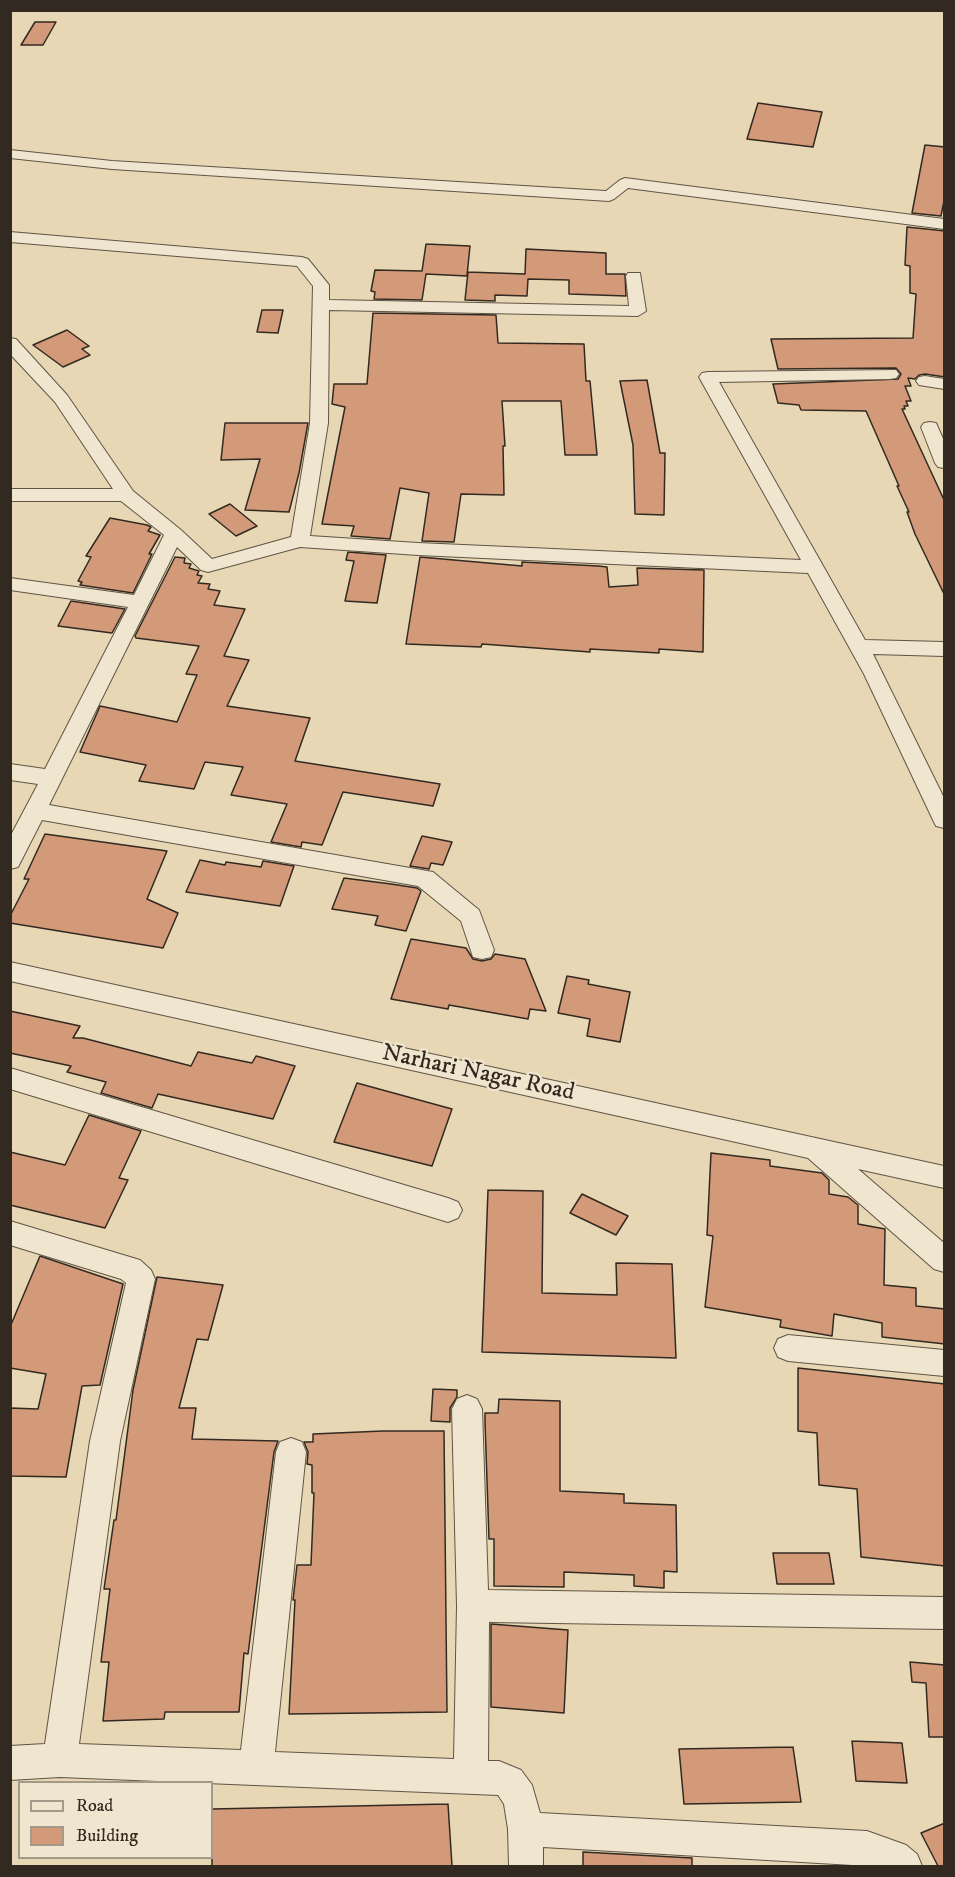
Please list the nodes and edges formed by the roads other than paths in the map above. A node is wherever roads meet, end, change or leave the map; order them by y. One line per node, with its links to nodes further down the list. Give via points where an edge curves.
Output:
1 (10, 154): 2 (street, via 112,165 609,196 625,183)
2 (945, 224)
3 (10, 237): 5 (street, via 302,262 321,285)
4 (634, 276): 5 (street, via 638,311)
5 (321, 305): 15 (street, via 319,423)
6 (10, 343): 13 (street, via 61,399)
7 (890, 375): 16 (street, via 708,377)
8 (925, 381): 9 (street)
9 (945, 384)
10 (930, 427): 11 (street)
11 (945, 463)
12 (10, 495): 13 (street)
13 (126, 495): 14 (street)
14 (174, 534): 15 (street, via 208,566); 18 (street)
15 (300, 541): 16 (street)
16 (815, 567): 19 (street)
17 (10, 584): 18 (street)
18 (140, 602): 22 (street)
19 (859, 647): 20 (street); 24 (street)
20 (945, 649)
21 (10, 772): 22 (street)
22 (52, 778): 23 (street)
23 (37, 811): 25 (street); 26 (street, via 425,878 471,916)
24 (945, 820)
25 (10, 861)
26 (482, 950)
27 (10, 971): 29 (street, Narhari Nagar Road)
28 (10, 1078): 31 (street)
29 (815, 1148): 30 (street, Narhari Nagar Road); 33 (street)
30 (945, 1177)
31 (447, 1210)
32 (10, 1233): 40 (street, via 130,1269 141,1279 105,1441)
33 (945, 1260)
34 (788, 1348): 35 (street)
35 (945, 1364)
36 (467, 1408): 38 (street)
37 (291, 1452): 42 (street)
38 (473, 1606): 39 (street); 43 (street)
39 (945, 1613)
40 (60, 1760): 41 (street); 42 (street)
41 (10, 1762)
42 (256, 1768): 43 (street)
43 (471, 1778): 44 (street, via 509,1782 520,1797)
44 (525, 1829): 45 (street); 46 (street, via 867,1848 894,1857)
45 (526, 1866)
46 (904, 1866)

